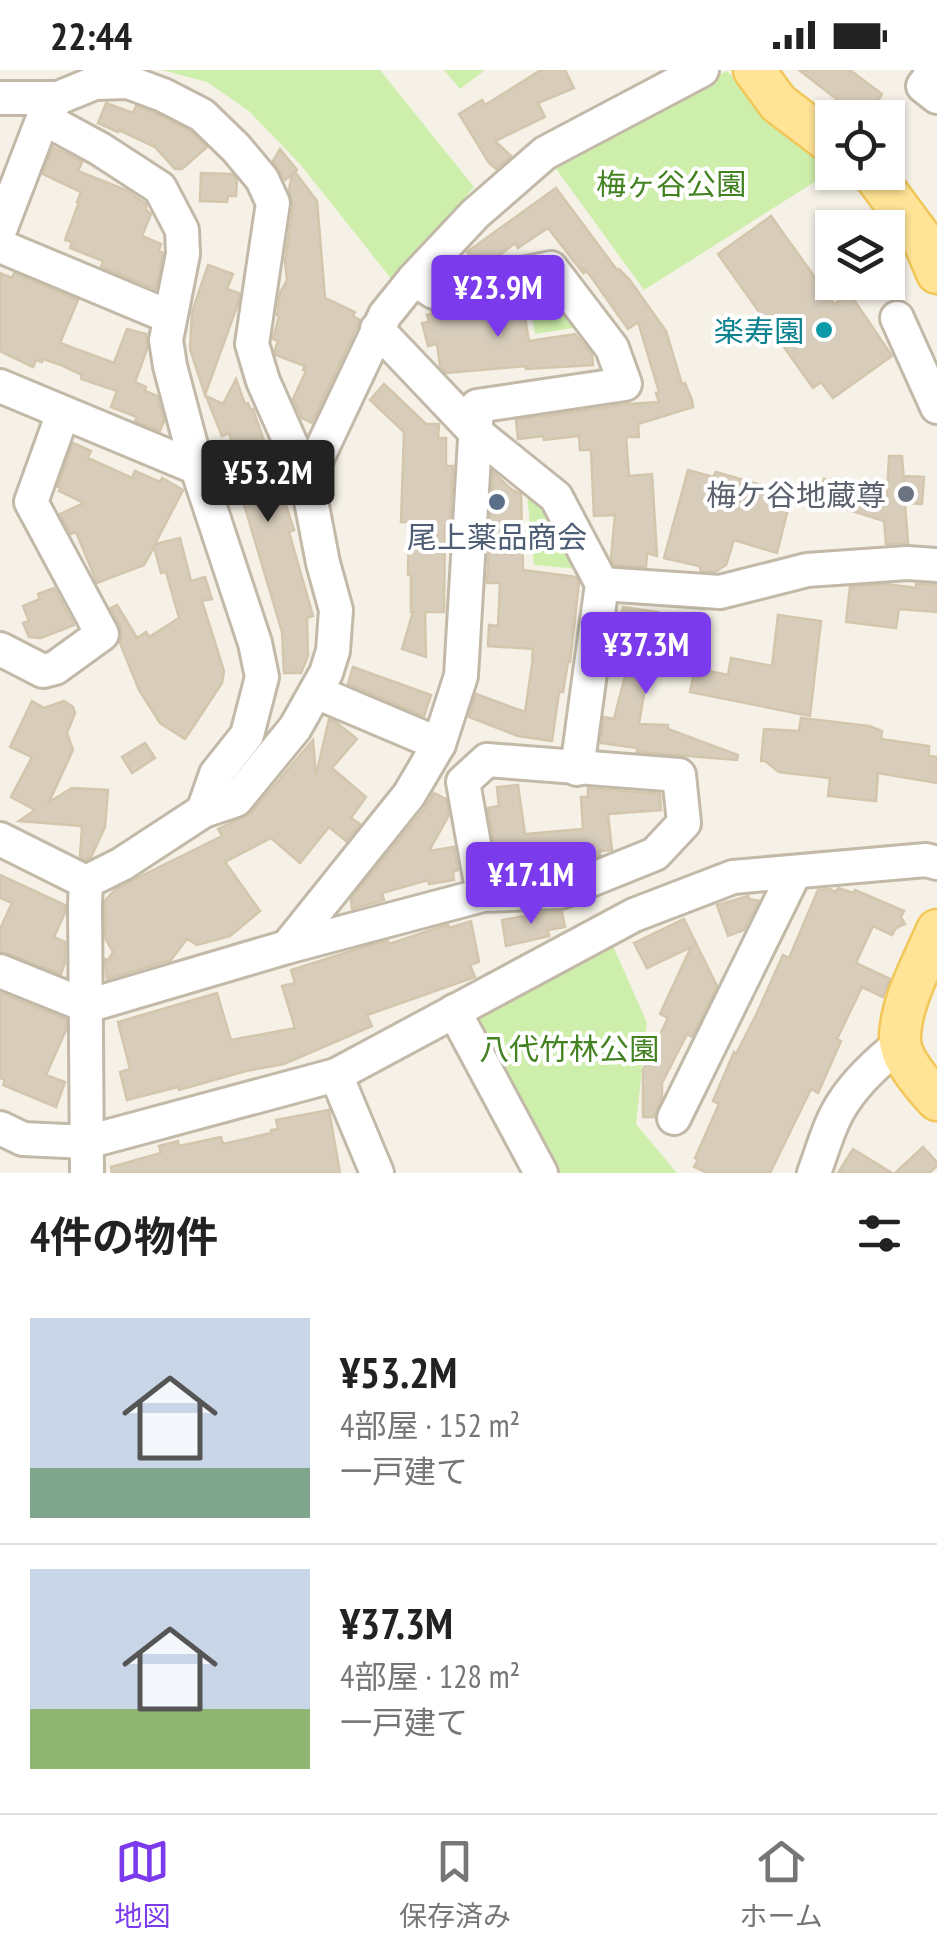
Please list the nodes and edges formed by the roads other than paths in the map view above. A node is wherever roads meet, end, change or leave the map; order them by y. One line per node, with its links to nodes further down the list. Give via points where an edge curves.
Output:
1 (702, 70): 12 (street, via 545,153)
2 (754, 70): 7 (main road, via 778,104)
3 (935, 70): 5 (street, via 923,86)
4 (0, 98): 6 (street)
5 (937, 98)
6 (51, 108): 9 (street); 13 (street, via 160,188 182,230); 21 (street, via 95,83 128,82 202,115 262,179 272,203 252,344)
7 (815, 131)
8 (886, 190): 11 (main road)
9 (0, 230)
10 (0, 246): 13 (street)
11 (933, 250)
12 (414, 279): 15 (street); 19 (street, via 434,292 551,268 612,348 625,384 477,406)
13 (170, 317): 20 (street, via 170,366)
14 (896, 318): 17 (street)
15 (377, 328): 19 (street); 21 (street)
16 (0, 386): 18 (street)
17 (937, 407)
18 (63, 412): 20 (street); 24 (street, via 31,502 102,634 43,671)
19 (474, 431): 23 (street, via 556,497); 26 (street, via 460,676)
20 (197, 468): 28 (street, via 262,677 248,735 216,774)
21 (307, 480): 25 (street, via 336,610 333,651)
22 (937, 565): 23 (street, via 807,570 720,592)
23 (602, 584): 27 (street)
24 (0, 649)
25 (316, 692): 26 (street); 28 (street, via 236,800)
26 (439, 744): 35 (street, via 409,795)
27 (577, 769): 33 (street, via 486,760 463,782); 33 (street, via 679,776 684,823 656,854 561,892)
28 (204, 811): 32 (street)
29 (0, 839): 32 (street)
30 (937, 863): 31 (street)
31 (795, 872): 38 (street, via 733,877 634,915); 42 (street)
32 (86, 882): 37 (street)
33 (483, 896): 35 (street)
34 (936, 936): 39 (main road, via 907,999)
35 (287, 947): 37 (street)
36 (0, 971): 37 (street)
37 (87, 1006): 44 (street)
38 (454, 1010): 40 (street); 46 (street)
39 (900, 1044): 41 (main road); 47 (street, via 845,1100)
40 (336, 1076): 44 (street); 45 (street)
41 (937, 1100)
42 (674, 1118)
43 (0, 1128): 44 (street)
44 (87, 1157)
45 (377, 1173)
46 (541, 1173)
47 (814, 1173)

